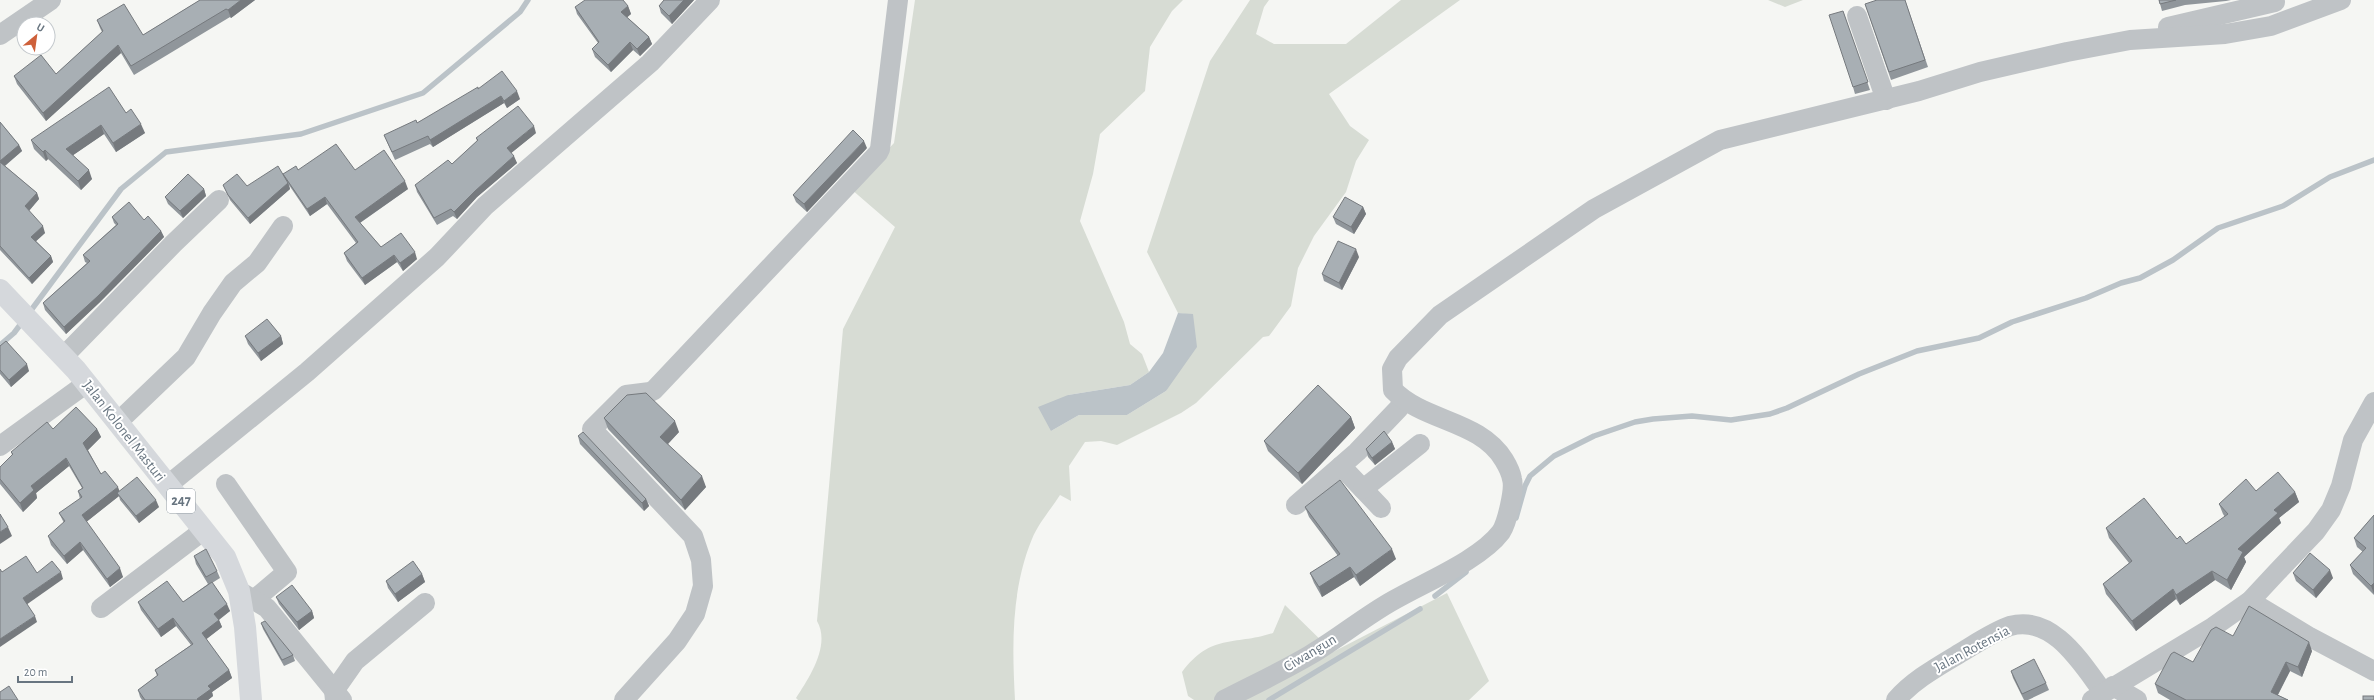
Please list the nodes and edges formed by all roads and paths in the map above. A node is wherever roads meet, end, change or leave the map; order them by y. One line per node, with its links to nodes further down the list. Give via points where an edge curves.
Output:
1 (52, 0): 6 (street)
2 (710, 0): 23 (street, via 650,63 485,206 437,257 307,372)
3 (898, 0): 36 (street, via 878,153 654,390 626,395 592,429 693,536 701,560 703,586 695,614 677,641)
4 (2341, 0): 9 (street, via 2271,26 2225,34)
5 (2275, 2): 9 (street, via 2156,29)
6 (29, 6): 8 (street)
7 (1857, 16): 10 (street)
8 (0, 35)
9 (2130, 40): 10 (street, via 1980,72)
10 (1886, 100): 16 (street, via 1720,140 1594,209 1440,315 1398,358 1392,369 1393,390)
11 (219, 200): 14 (street)
12 (283, 226): 18 (street, via 257,263 233,283 186,357)
13 (7, 297): 14 (main road, Jalan Kolonel Masturi / 247)
14 (64, 356): 15 (main road, Jalan Kolonel Masturi / 247)
15 (87, 383): 18 (main road, Jalan Kolonel Masturi / 247); 20 (street)
16 (1402, 400): 21 (street, via 1399,408); 37 (street, Ciwangun, via 1474,432 1492,443 1504,460 1513,480 1502,530 1490,544 1444,573 1393,600 1310,655)
17 (2374, 402): 29 (street, via 2353,440 2341,486 2331,510 2316,530)
18 (118, 422): 23 (main road, Jalan Kolonel Masturi / 247)
19 (1420, 444): 24 (street)
20 (0, 446)
21 (1342, 466): 24 (street); 25 (street)
22 (226, 484): 28 (street, via 287,572)
23 (168, 485): 27 (main road, Jalan Kolonel Masturi / 247)
24 (1363, 489): 26 (street)
25 (1296, 505)
26 (1382, 508)
27 (204, 530): 28 (main road, Jalan Kolonel Masturi / 247, via 225,557); 31 (street)
28 (247, 595): 34 (street, via 278,619); 35 (main road, Jalan Kolonel Masturi / 247, via 245,627)
29 (2250, 600): 32 (street, via 2308,636); 33 (street, via 2213,627)
30 (425, 603): 34 (street, via 355,661)
31 (101, 608)
32 (2374, 671)
33 (2103, 693): 38 (street, Jalan Rotensia, via 2062,641 2044,630 2022,625 2000,630 1935,668); 39 (street)
34 (337, 697)
35 (251, 700)
36 (624, 700)
37 (1224, 700)
38 (1896, 700)
39 (2137, 700)

